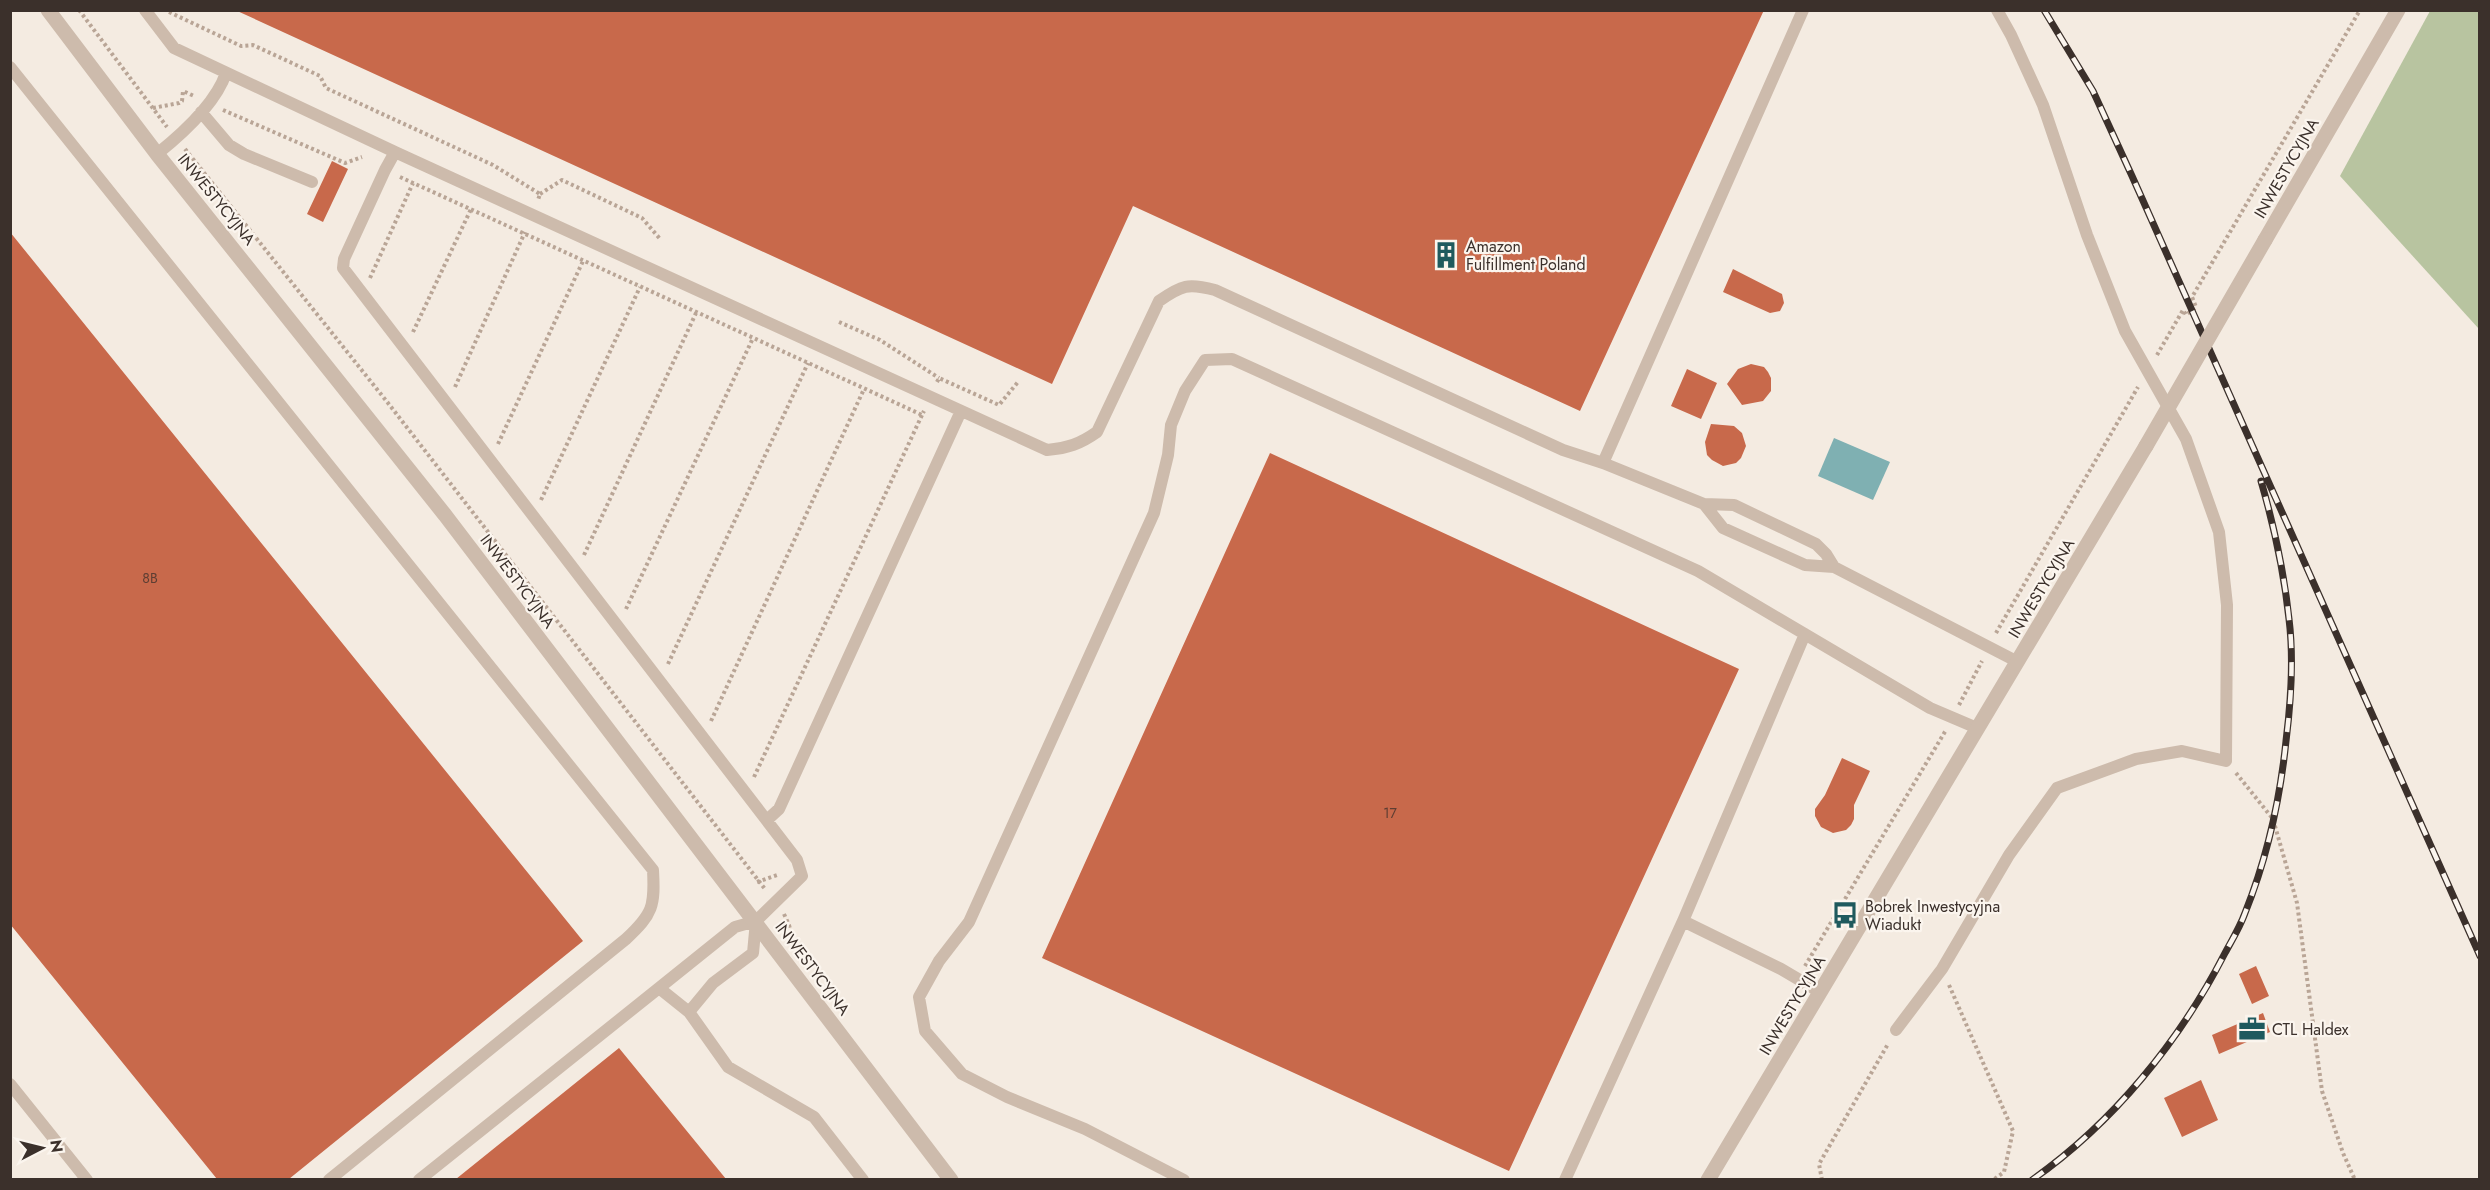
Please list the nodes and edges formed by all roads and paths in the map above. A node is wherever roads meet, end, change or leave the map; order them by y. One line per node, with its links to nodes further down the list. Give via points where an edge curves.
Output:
1 (48, 10): 13 (street, INWESTYCYJNA)
2 (145, 10): 8 (lane, via 174,48)
3 (1803, 10): 33 (lane)
4 (1997, 10): 27 (lane, via 2043,105 2087,235 2125,331)
5 (2360, 10): 27 (path, via 2192,297 2196,307 2186,315 2183,310)
6 (2398, 10): 41 (street, INWESTYCYJNA, bridge)
7 (10, 67): 61 (lane, via 653,870 654,899 645,922)
8 (226, 74): 11 (lane, via 222,86); 12 (lane)
9 (180, 103): 10 (path)
10 (153, 108)
11 (201, 112): 13 (lane); 14 (lane, via 229,145)
12 (395, 152): 30 (lane); 48 (lane, via 344,259 344,268)
13 (158, 154): 51 (street, INWESTYCYJNA, via 445,515)
14 (312, 182)
15 (413, 183): 20 (path)
16 (540, 194): 18 (path, via 562,180 642,218)
17 (471, 209): 24 (path)
18 (661, 240)
19 (583, 261): 32 (path)
20 (370, 278)
21 (640, 287): 34 (path)
22 (696, 313): 36 (path)
23 (839, 322): 28 (path, via 880,340)
24 (413, 332)
25 (753, 338): 38 (path)
26 (808, 363): 42 (path)
27 (2147, 371): 40 (path); 46 (lane, via 2186,439 2219,532 2227,605)
28 (939, 378)
29 (864, 389): 44 (path)
30 (961, 411): 33 (lane, via 1047,450 1080,444 1097,432 1159,301 1192,284 1215,290 1563,450); 48 (lane, via 779,809)
31 (922, 415): 47 (path)
32 (498, 444)
33 (1603, 463): 35 (lane)
34 (541, 500)
35 (1704, 504): 37 (lane, via 1723,528 1805,565); 37 (lane, via 1734,505 1795,533 1816,544)
36 (584, 555)
37 (1834, 567): 40 (lane)
38 (626, 610)
39 (1805, 634): 43 (lane); 52 (lane); 65 (lane, via 1698,571 1232,358 1205,360 1185,391 1171,425 1154,513 969,922 939,961 919,997 925,1031 962,1074)
40 (1989, 646): 41 (lane); 43 (path)
41 (2018, 662): 45 (street, INWESTYCYJNA)
42 (668, 664)
43 (1953, 719): 45 (lane); 54 (path)
44 (711, 721)
45 (1977, 728): 56 (street, INWESTYCYJNA)
46 (2226, 761): 53 (lane, via 2182,751 2136,759 2056,788 2009,855); 70 (path, via 2273,819 2297,903 2322,1091)
47 (754, 777)
48 (767, 820): 51 (lane, via 797,860 802,876)
49 (774, 877): 50 (path)
50 (757, 882)
51 (756, 921): 55 (lane, via 735,927); 57 (lane, via 753,953 713,983); 64 (street, INWESTYCYJNA)
52 (1683, 921): 54 (lane); 66 (lane)
53 (1942, 969): 58 (lane); 69 (path, via 2013,1131 2004,1172)
54 (1797, 978): 56 (lane)
55 (659, 988): 57 (lane); 62 (lane)
56 (1820, 992): 67 (street, INWESTYCYJNA)
57 (689, 1012): 63 (lane, via 728,1067 814,1116)
58 (1896, 1030): 68 (path, via 1820,1164)
59 (10, 1084): 60 (lane)
60 (87, 1179)
61 (329, 1179)
62 (419, 1179)
63 (863, 1179)
64 (951, 1179)
65 (1184, 1179)
66 (1565, 1179)
67 (1708, 1179)
68 (1822, 1179)
69 (1993, 1179)
70 (2355, 1179)

